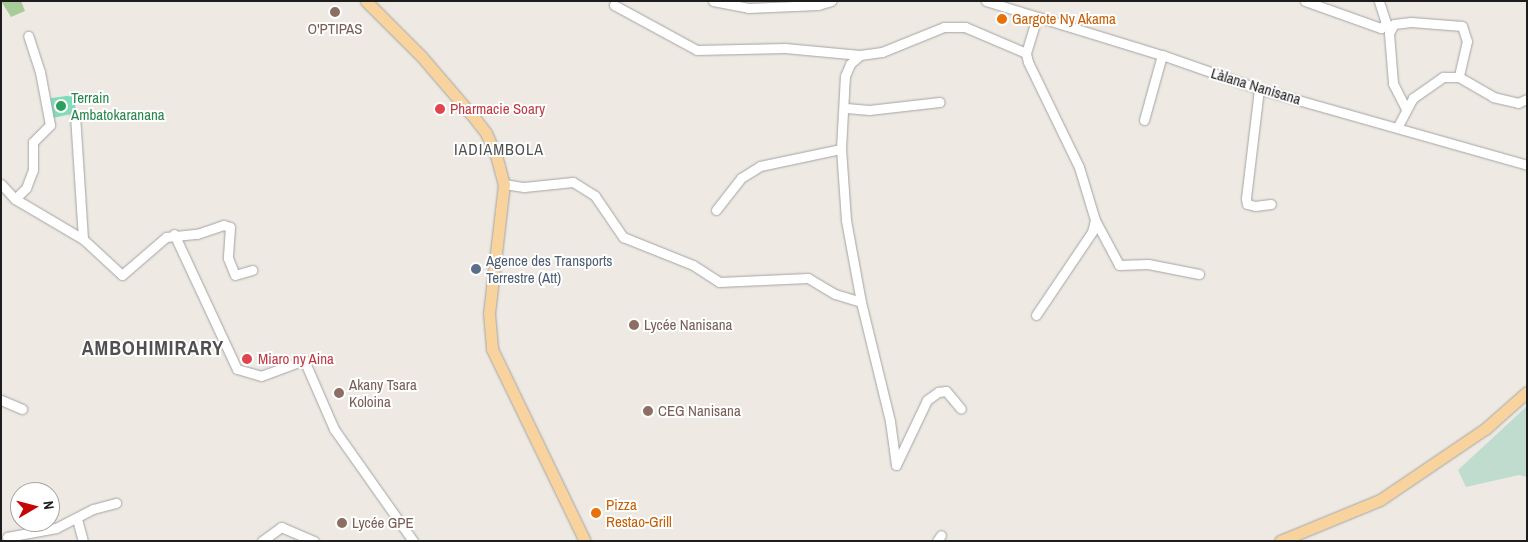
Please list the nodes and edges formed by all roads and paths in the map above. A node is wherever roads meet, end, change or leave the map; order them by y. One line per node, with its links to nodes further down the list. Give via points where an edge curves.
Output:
1 (366, 1): 25 (main road, via 422,57 486,133)
2 (713, 1): 3 (street, via 748,8 818,5)
3 (831, 1)
4 (1305, 1): 5 (street, via 1382,28 1386,23)
5 (1379, 1)
6 (988, 2): 8 (street, Làlana Nanisana)
7 (614, 5): 11 (street, via 698,50 785,48)
8 (1038, 18): 10 (street); 12 (street, Làlana Nanisana)
9 (28, 36): 26 (street, via 40,72 50,125 34,142 33,170 26,188)
10 (1026, 54): 11 (street, via 965,27 944,27 882,52); 29 (street, via 1079,167)
11 (860, 55): 17 (street, via 850,64 845,76)
12 (1162, 55): 14 (street, Làlana Nanisana); 20 (street)
13 (1459, 77): 15 (street, via 1494,97 1518,103); 18 (street, via 1443,77 1413,98); 18 (street, via 1467,40 1462,26 1412,22 1394,24 1389,33 1393,83)
14 (1259, 89): 21 (street, Làlana Nanisana); 27 (street, via 1246,198 1247,204 1254,206)
15 (1527, 99)
16 (940, 102): 17 (street, via 869,110)
17 (846, 108): 22 (street)
18 (1406, 109): 21 (street)
19 (75, 115): 31 (street)
20 (1144, 120)
21 (1398, 126): 23 (street, Làlana Nanisana)
22 (841, 149): 28 (street, via 760,166 741,178); 34 (street, via 846,220)
23 (1527, 165)
24 (1, 184): 26 (street)
25 (504, 184): 34 (street, via 524,187 573,182 595,196 623,237 693,265 719,282 808,278 835,294); 47 (main road, via 490,304 492,349)
26 (15, 199): 31 (street)
27 (1271, 204)
28 (716, 210)
29 (1095, 220): 33 (street, via 1119,265 1156,264); 35 (street, via 1092,232)
30 (174, 234): 31 (street, via 153,245 122,275); 32 (street, via 197,234 223,225 230,227 228,258 235,274); 46 (street, via 237,369 261,376 304,360 334,430)
31 (83, 239)
32 (252, 270)
33 (1198, 274)
34 (861, 302): 39 (street, via 890,421 896,465 928,400 938,392 946,391)
35 (1036, 315)
36 (1527, 392): 48 (main road, via 1485,429 1380,500)
37 (1, 400): 38 (street)
38 (22, 408)
39 (961, 409)
40 (116, 503): 41 (street, via 94,509)
41 (77, 519): 42 (street, via 56,528); 43 (street)
42 (6, 536)
43 (83, 541)
44 (262, 541): 45 (street, via 281,527)
45 (314, 541)
46 (413, 541)
47 (585, 541)
48 (1280, 541)

